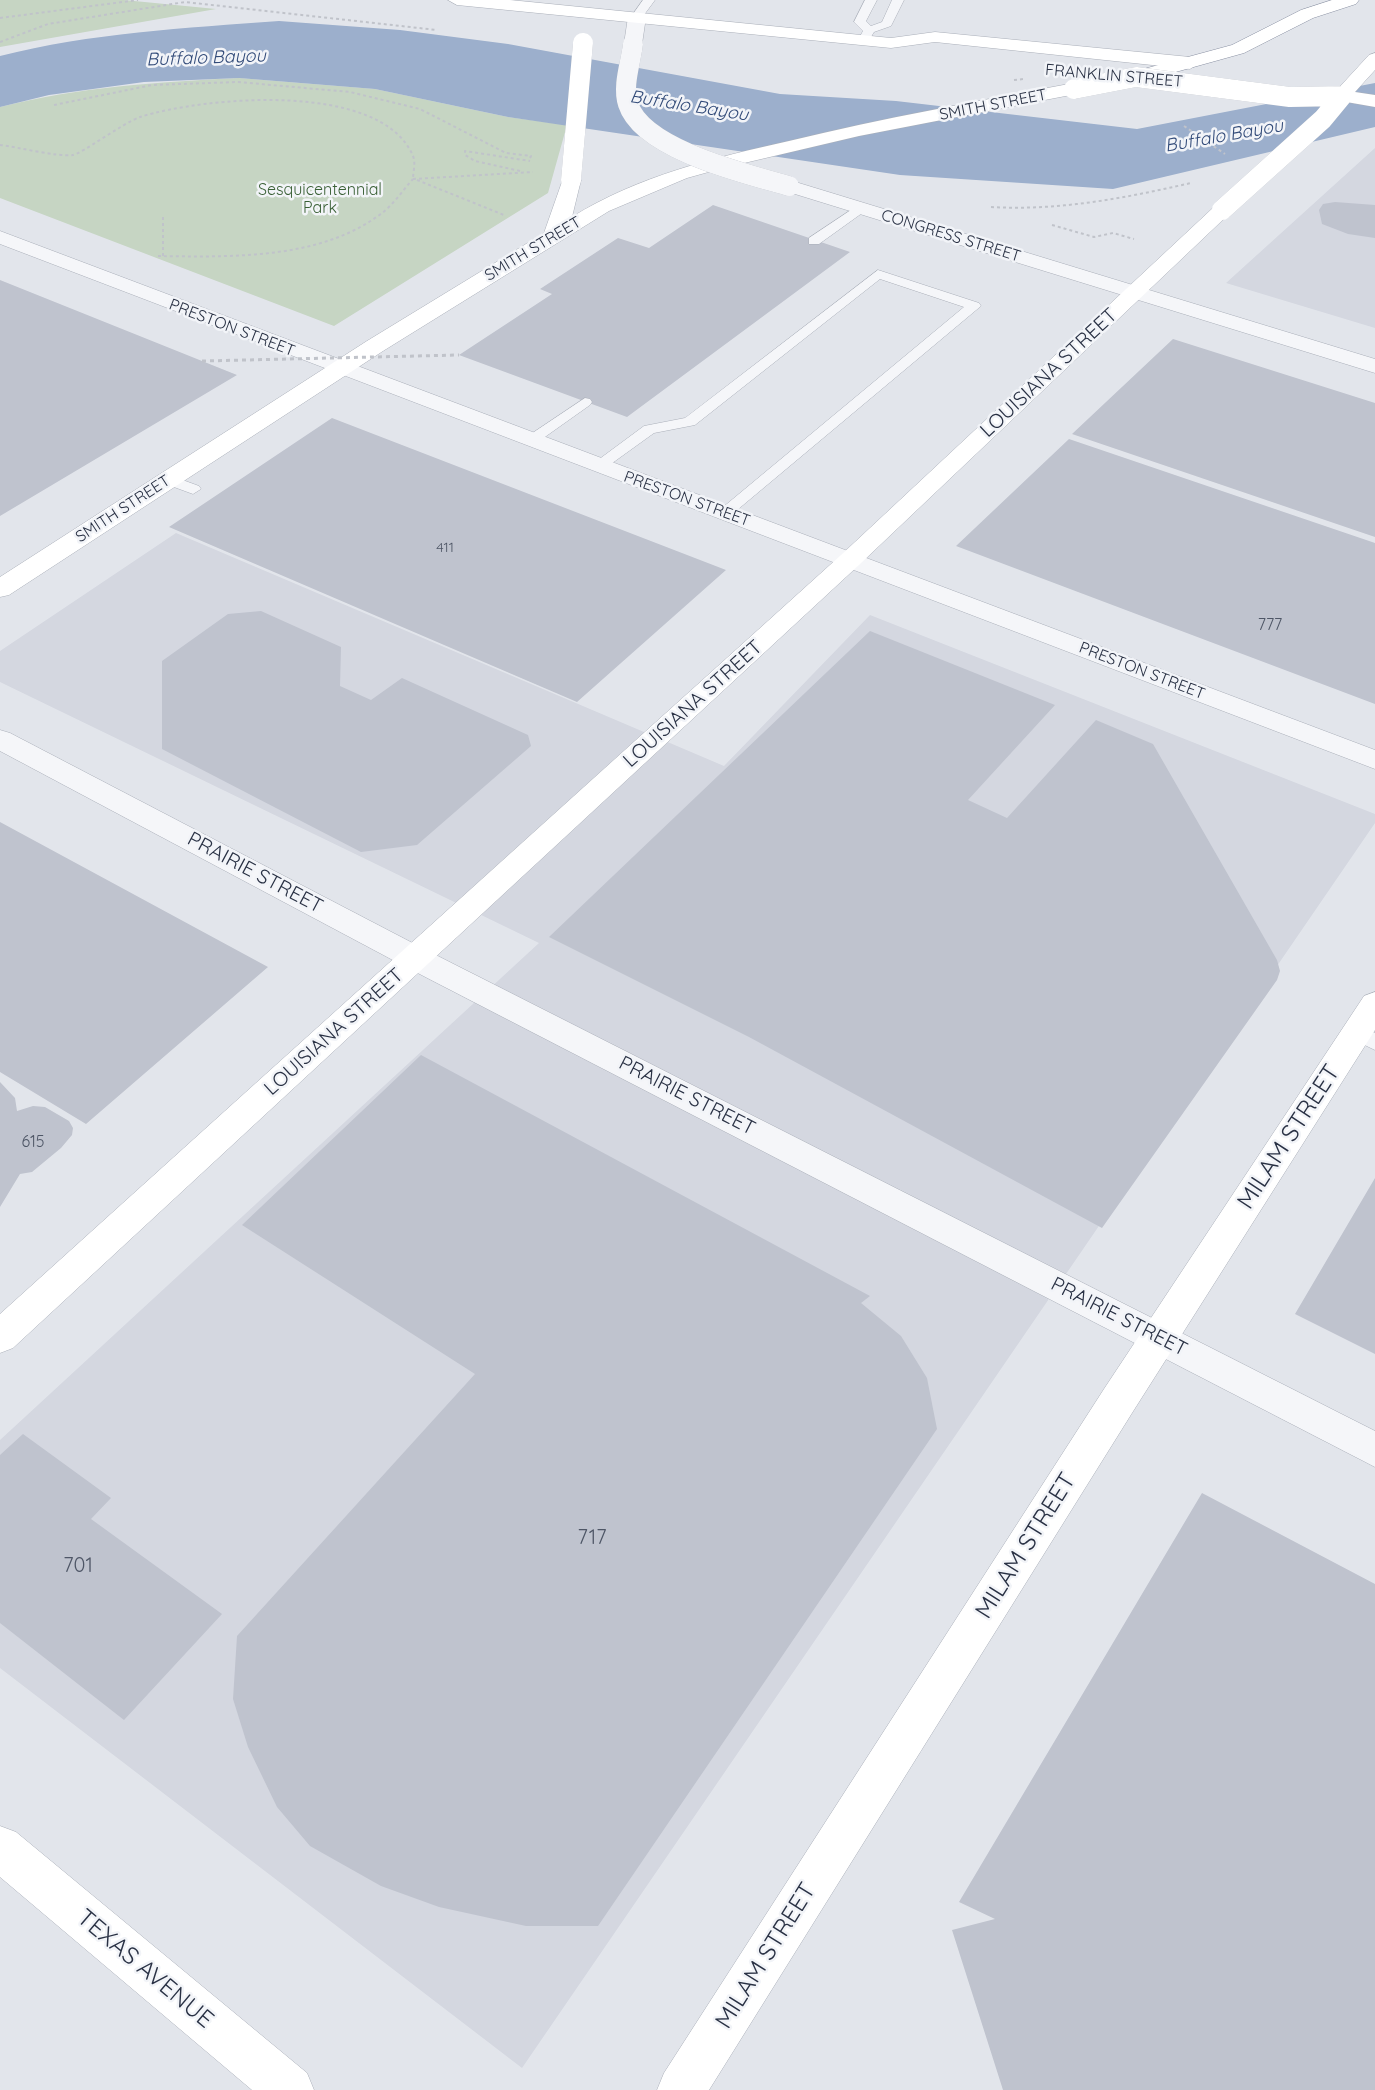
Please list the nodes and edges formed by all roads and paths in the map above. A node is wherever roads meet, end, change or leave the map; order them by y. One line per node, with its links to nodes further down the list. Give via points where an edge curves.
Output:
1 (138, 0): 9 (path)
2 (457, 0): 8 (main road, FRANKLIN STREET)
3 (649, 0): 8 (lane)
4 (871, 0): 10 (lane, via 860,22)
5 (898, 0): 10 (lane, via 886,24)
6 (1350, 0): 7 (main road)
7 (1313, 6): 16 (main road, via 1238,49)
8 (637, 17): 10 (main road, FRANKLIN STREET); 29 (street, CONGRESS STREET, bridge, via 627,101 633,119 653,136); 42 (main road, bridge, via 594,37 567,202)
9 (0, 18)
10 (866, 35): 13 (main road, FRANKLIN STREET)
11 (10, 40): 12 (path)
12 (0, 42)
13 (891, 43): 14 (main road, FRANKLIN STREET, via 909,56); 16 (main road, FRANKLIN STREET, via 935,37)
14 (920, 57)
15 (1375, 59): 23 (main road, LOUISIANA STREET)
16 (1190, 63): 17 (main road, FRANKLIN STREET); 20 (main road)
17 (1230, 69)
18 (1070, 72): 20 (main road, FRANKLIN STREET, bridge)
19 (1273, 76): 23 (main road, FRANKLIN STREET, via 1306,82)
20 (1136, 77): 23 (main road, FRANKLIN STREET, bridge, via 1290,97); 29 (main road, SMITH STREET, bridge, via 859,130)
21 (1024, 79): 22 (path, bridge)
22 (1014, 80)
23 (1342, 96): 24 (main road, FRANKLIN STREET); 47 (main road, LOUISIANA STREET, bridge, via 1323,119)
24 (1375, 101)
25 (54, 105): 30 (path, via 152,85 238,82 350,92 420,109 506,153 531,156 530,161 516,160 465,151 475,161)
26 (1178, 122): 28 (path)
27 (0, 145): 32 (path, via 74,155 139,117 242,99 294,101 335,105 376,119 400,136 414,158)
28 (1227, 155)
29 (718, 163): 35 (street, CONGRESS STREET, bridge); 42 (main road, SMITH STREET, via 643,188)
30 (528, 172): 31 (path); 32 (path)
31 (538, 172)
32 (413, 179): 37 (path); 46 (path, via 382,212 361,226 311,244 268,252)
33 (1197, 182): 36 (path, via 1113,201)
34 (989, 207): 36 (path)
35 (860, 208): 44 (lane); 47 (street, CONGRESS STREET)
36 (1023, 208): 38 (path)
37 (504, 215)
38 (1024, 215)
39 (163, 218): 46 (path)
40 (1048, 224): 41 (path, via 1094,237)
41 (1113, 233)
42 (554, 235): 51 (main road, SMITH STREET)
43 (0, 237): 51 (street, PRESTON STREET)
44 (814, 241)
45 (154, 255): 46 (path)
46 (163, 256)
47 (1136, 292): 50 (street, CONGRESS STREET); 58 (main road, LOUISIANA STREET)
48 (459, 355): 49 (path, bridge)
49 (202, 361)
50 (1375, 366)
51 (339, 370): 53 (street, PRESTON STREET); 55 (main road, SMITH STREET)
52 (585, 402): 53 (lane)
53 (530, 441): 54 (street, PRESTON STREET)
54 (599, 466): 57 (street, PRESTON STREET); 57 (lane, via 649,429 690,422 878,274 974,306)
55 (169, 480): 56 (lane); 59 (main road, SMITH STREET)
56 (193, 489)
57 (724, 513): 58 (street, PRESTON STREET)
58 (850, 560): 61 (street, PRESTON STREET); 62 (main road, LOUISIANA STREET)
59 (0, 589)
60 (0, 739): 62 (street, PRAIRIE STREET)
61 (1375, 760)
62 (415, 958): 65 (main road, LOUISIANA STREET); 66 (street, PRAIRIE STREET)
63 (1375, 1004): 64 (main road, MILAM STREET)
64 (1366, 1038): 66 (main road, MILAM STREET)
65 (0, 1337)
66 (1160, 1338): 67 (street, PRAIRIE STREET); 70 (main road, MILAM STREET)
67 (1375, 1450)
68 (0, 1848): 69 (main road, TEXAS AVENUE)
69 (290, 2090)
70 (681, 2090)

